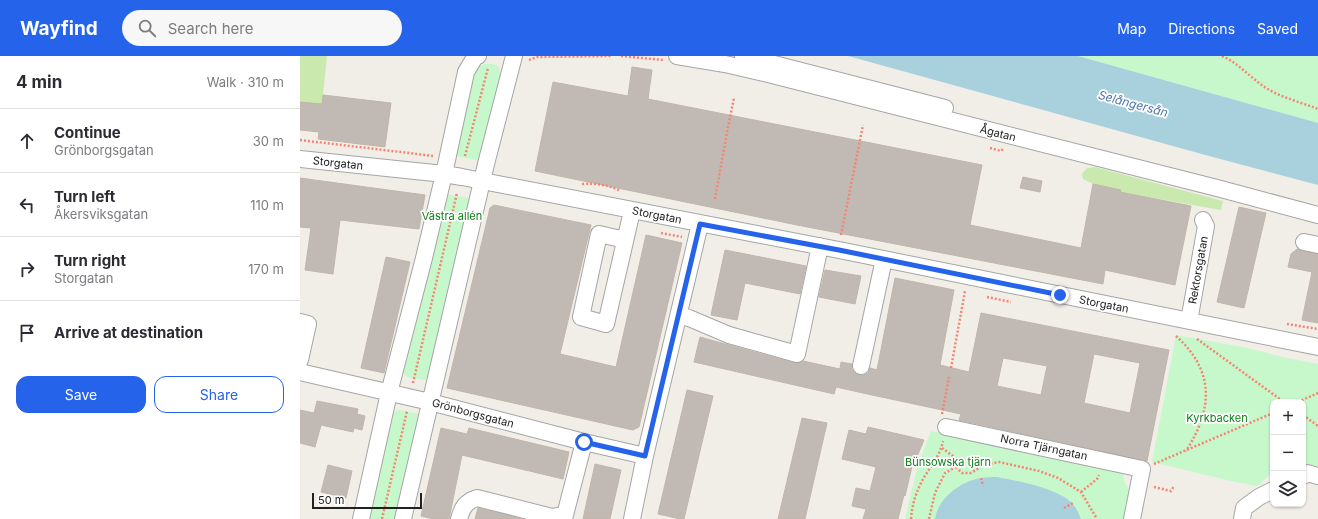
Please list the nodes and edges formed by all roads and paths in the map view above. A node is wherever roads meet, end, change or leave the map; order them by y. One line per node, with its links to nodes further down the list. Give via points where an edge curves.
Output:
1 (611, 56): 5 (path)
2 (677, 56): 18 (street, Ågatan, via 768,74)
3 (743, 56): 16 (street)
4 (1222, 56): 8 (path, via 1230,59 1263,86)
5 (518, 59): 13 (street)
6 (483, 60): 11 (path); 12 (street, via 475,57 466,72)
7 (734, 98): 15 (path)
8 (1318, 109)
9 (863, 125): 22 (path)
10 (300, 159): 12 (street, Storgatan)
11 (464, 160)
12 (444, 174): 13 (street, Storgatan); 36 (street)
13 (483, 181): 17 (street, Storgatan); 41 (street)
14 (457, 193): 38 (path)
15 (715, 198)
16 (1297, 202)
17 (632, 211): 20 (street, Storgatan); 21 (street)
18 (1318, 215)
19 (1203, 220): 28 (street, Rektorsgatan, via 1206,226)
20 (700, 224): 23 (street, Storgatan); 26 (street)
21 (626, 240): 21 (street, via 606,324 581,317 600,234)
22 (841, 240)
23 (820, 246): 24 (street, Storgatan); 26 (street, via 797,354 729,335)
24 (884, 259): 28 (street, Storgatan); 32 (street)
25 (965, 290): 33 (path)
26 (679, 315): 49 (street)
27 (300, 322): 31 (street, via 308,324)
28 (1190, 327): 30 (street, Storgatan); 39 (path)
29 (1176, 336): 48 (path, via 1197,360 1204,375 1206,390 1204,411 1196,435)
30 (1318, 347)
31 (300, 360)
32 (861, 366)
33 (951, 368)
34 (300, 372): 36 (street, Grönborgsgatan)
35 (949, 377): 44 (path)
36 (389, 393): 38 (street, Grönborgsgatan); 64 (street)
37 (1318, 393): 40 (path)
38 (410, 398): 41 (street, Grönborgsgatan); 65 (path)
39 (1280, 399)
40 (1305, 399)
41 (430, 402): 46 (street, Grönborgsgatan); 66 (street)
42 (1270, 414): 48 (path)
43 (1306, 418): 45 (path)
44 (944, 423): 47 (path); 51 (street, Norra Tjärngatan)
45 (1318, 426)
46 (584, 442): 49 (street, Grönborgsgatan); 67 (street, via 566,515 552,517 477,498 462,508)
47 (942, 448): 50 (path); 69 (path, via 921,482 912,506)
48 (1185, 451): 55 (path)
49 (645, 456): 68 (street)
50 (957, 459): 52 (path); 53 (path)
51 (1104, 460): 55 (street, Norra Tjärngatan); 60 (path, via 1097,479)
52 (984, 465): 53 (path, via 971,473 962,472); 60 (path, via 999,462 1038,471 1058,478)
53 (956, 467): 70 (path, via 945,473 935,493)
54 (1306, 475): 56 (street)
55 (1141, 476): 59 (path, via 1171,491); 72 (street)
56 (1318, 476)
57 (981, 478): 58 (path)
58 (983, 486)
59 (1174, 486)
60 (1081, 492): 71 (path)
61 (1270, 492): 73 (street, via 1244,508)
62 (1073, 503): 63 (path)
63 (1064, 508)
64 (361, 519)
65 (382, 519)
66 (404, 519)
67 (459, 519)
68 (632, 519)
69 (911, 519)
70 (929, 519)
71 (1097, 519)
72 (1132, 519)
73 (1242, 519)

